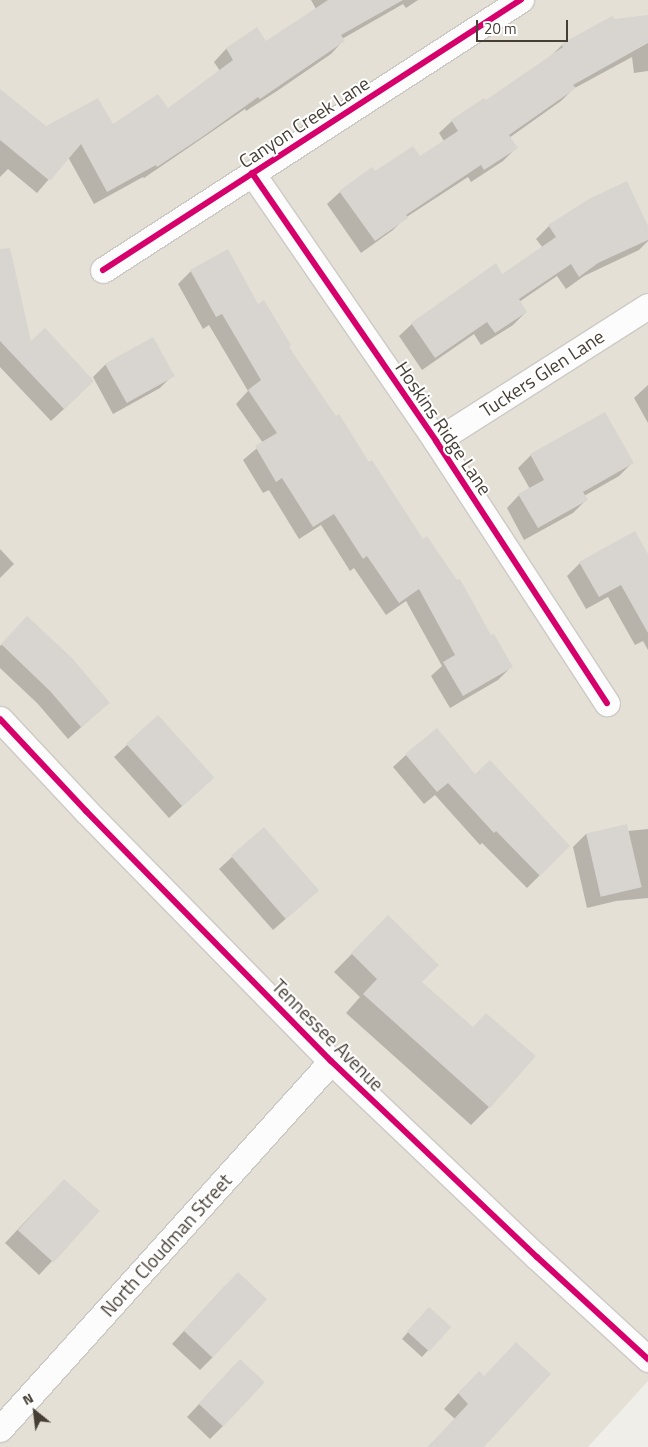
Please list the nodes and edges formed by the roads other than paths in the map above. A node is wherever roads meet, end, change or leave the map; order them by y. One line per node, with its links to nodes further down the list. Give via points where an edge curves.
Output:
1 (521, 0): 2 (street, Canyon Creek Lane)
2 (252, 173): 3 (street, Canyon Creek Lane); 5 (street, Hoskins Ridge Lane)
3 (103, 270)
4 (648, 306): 5 (street, Tuckers Glen Lane)
5 (436, 441): 6 (street, Hoskins Ridge Lane)
6 (606, 703)
7 (0, 719): 8 (street, Tennessee Avenue)
8 (331, 1061): 9 (street, Tennessee Avenue); 10 (street, North Cloudman Street)
9 (648, 1359)
10 (0, 1429)

